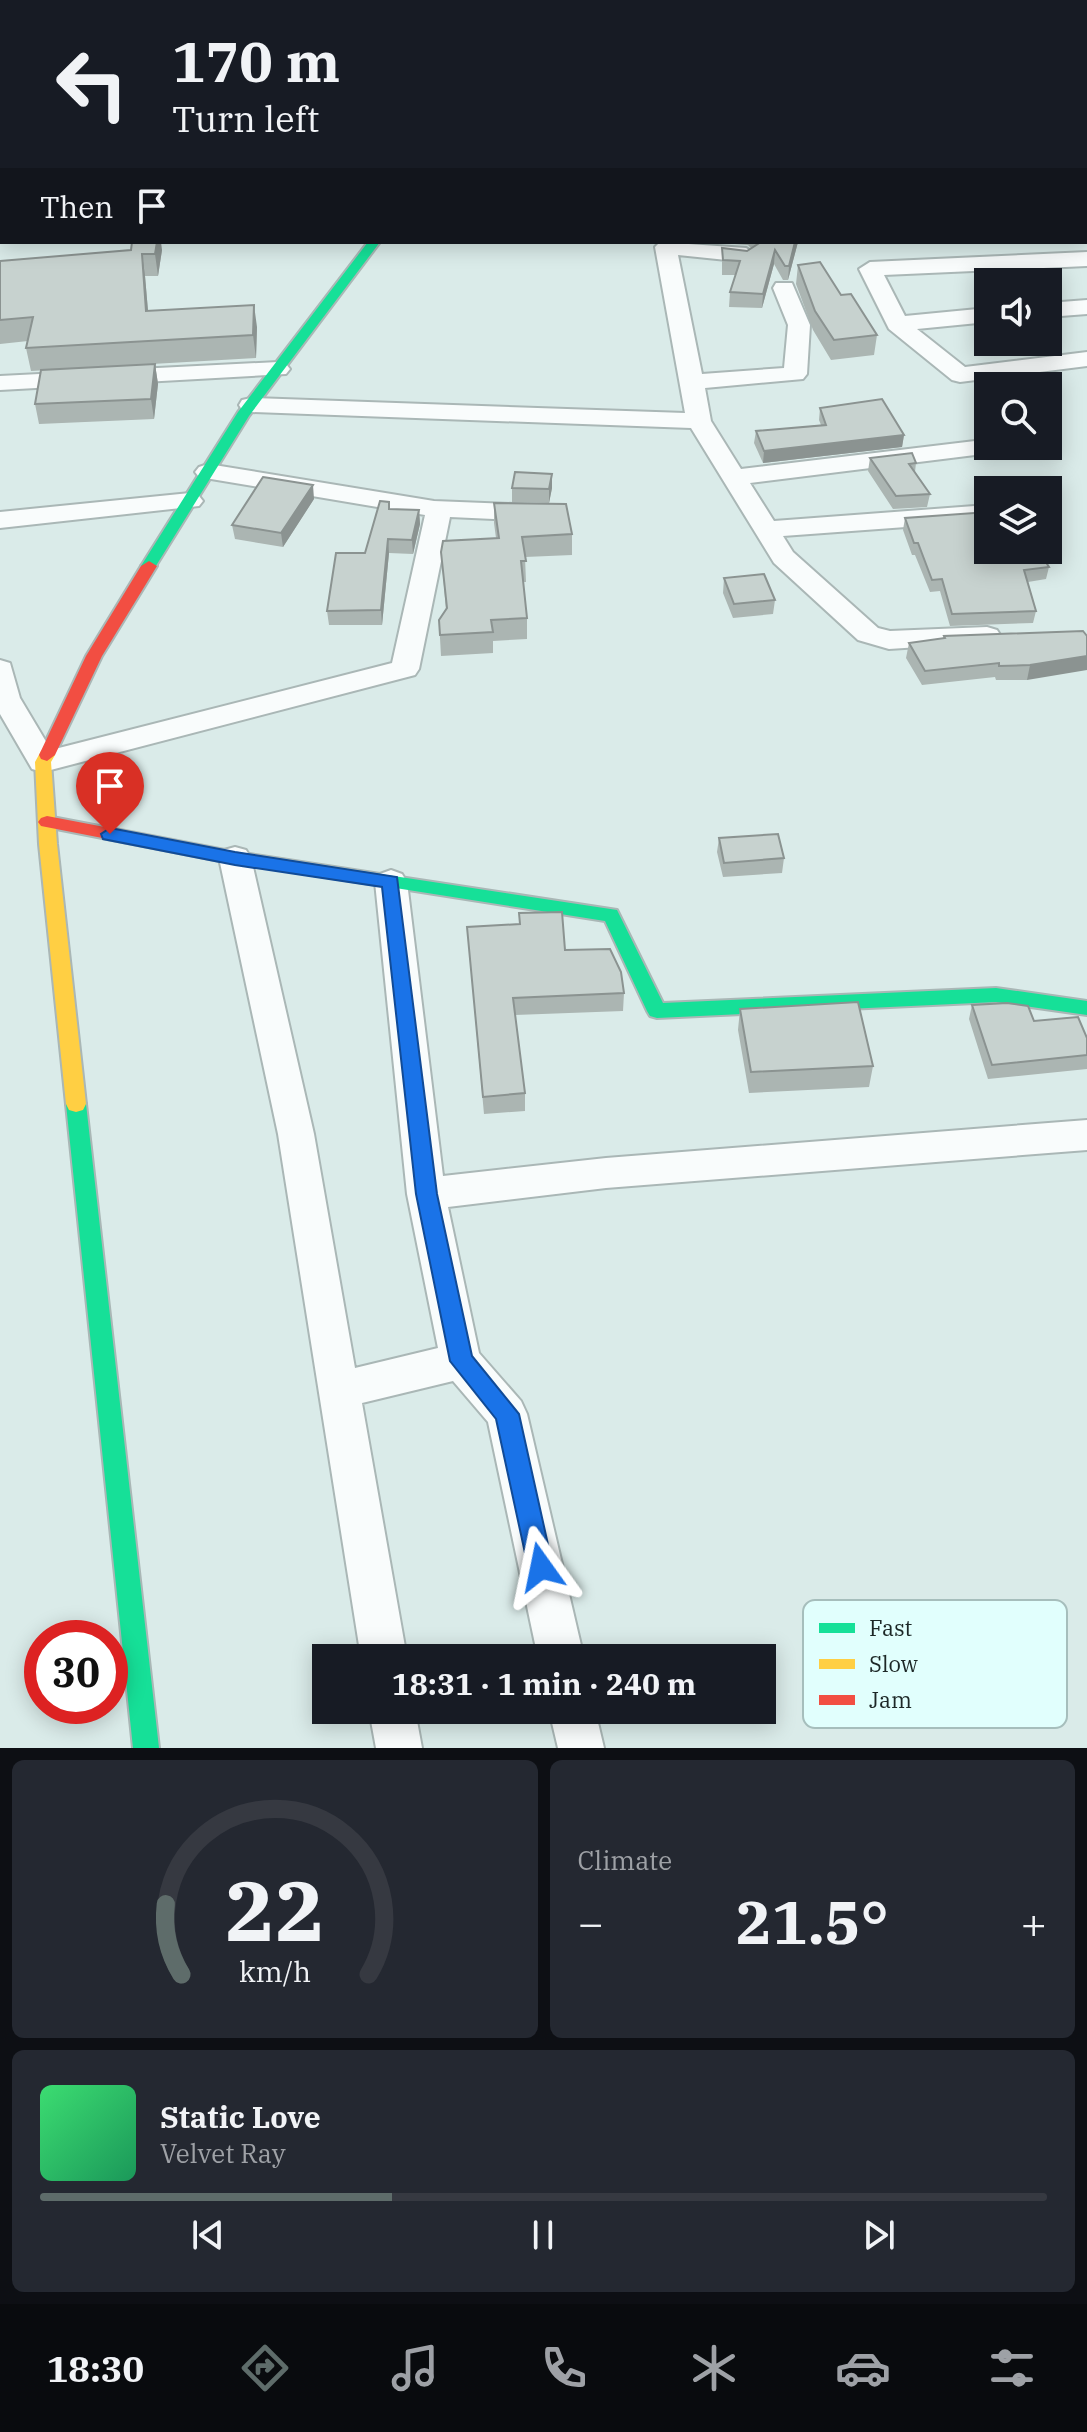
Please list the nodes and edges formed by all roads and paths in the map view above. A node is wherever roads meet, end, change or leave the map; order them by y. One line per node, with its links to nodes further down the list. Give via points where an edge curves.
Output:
1 (372, 244): 10 (street)
2 (746, 255): 11 (street, via 666,247)
3 (1087, 259): 8 (street, via 870,269)
4 (784, 288): 11 (street, via 799,325 795,374)
5 (1087, 307): 6 (street)
6 (1062, 309)
7 (974, 316): 8 (street)
8 (897, 324): 9 (street, via 960,375)
9 (1087, 359)
10 (278, 369): 12 (street); 13 (street)
11 (692, 382): 14 (street)
12 (0, 383)
13 (251, 405): 14 (street); 16 (street)
14 (699, 421): 17 (street)
15 (974, 448): 17 (street)
16 (208, 472): 18 (street); 21 (street, via 434,509)
17 (734, 477): 23 (street)
18 (190, 501): 22 (street); 26 (street, via 94,656)
19 (438, 514): 26 (street, via 405,669)
20 (974, 514): 23 (street)
21 (560, 515)
22 (0, 520)
23 (766, 529): 24 (street, via 783,557 868,634 889,640)
24 (1019, 635)
25 (0, 669): 26 (street, via 5,698)
26 (43, 762): 27 (street)
27 (47, 822): 28 (street); 39 (street)
28 (235, 858): 29 (street); 34 (street, via 296,1134)
29 (391, 882): 30 (street, via 611,915 657,1011 996,995); 32 (street)
30 (1087, 1008)
31 (1087, 1135): 32 (street, via 606,1173)
32 (426, 1194): 33 (street)
33 (461, 1361): 34 (street); 36 (street, via 507,1414)
34 (339, 1390): 35 (street)
35 (382, 1644)
36 (558, 1644)
37 (395, 1724): 40 (street)
38 (575, 1724): 41 (street)
39 (146, 1748)
40 (399, 1748)
41 (581, 1748)

